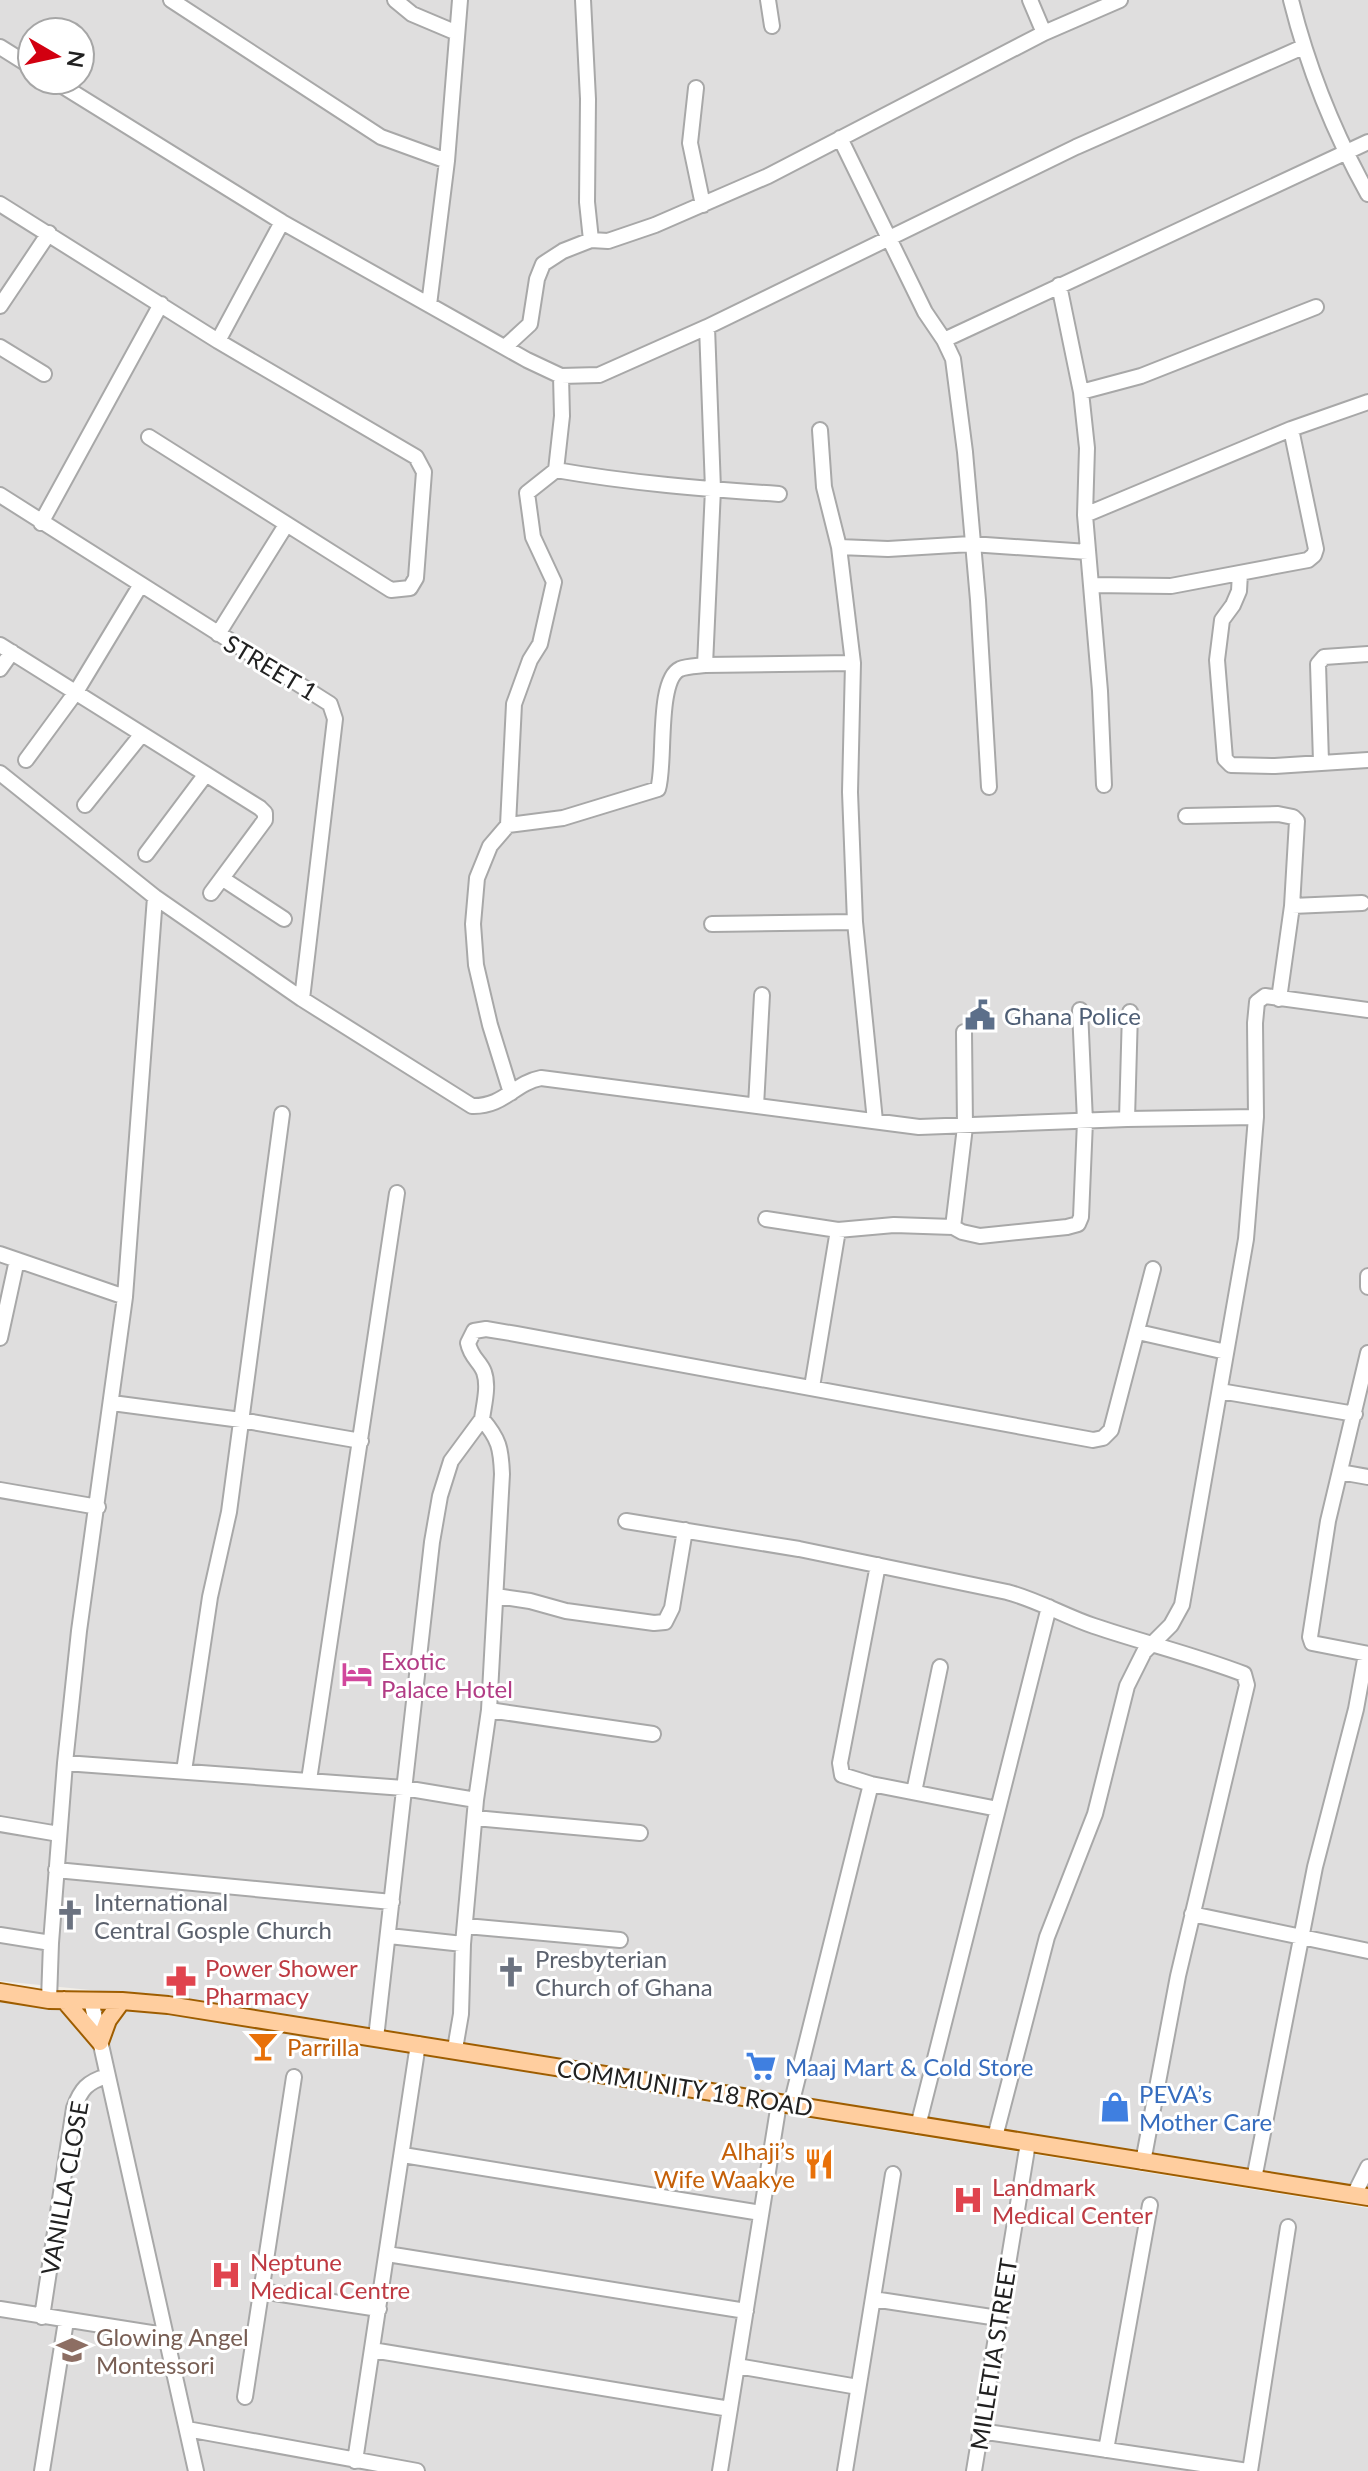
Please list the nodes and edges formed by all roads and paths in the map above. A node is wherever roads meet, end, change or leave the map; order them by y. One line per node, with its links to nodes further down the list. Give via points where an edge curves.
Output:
1 (171, 0): 18 (street, via 381,137)
2 (395, 0): 10 (street, via 412,14)
3 (460, 0): 10 (street)
4 (583, 0): 25 (street)
5 (768, 0): 9 (street)
6 (1030, 0): 11 (street)
7 (1120, 0): 11 (street)
8 (1291, 0): 12 (street)
9 (772, 26)
10 (457, 33): 18 (street)
11 (1044, 33): 15 (street)
12 (1303, 47): 17 (street); 24 (street, via 1076,147)
13 (696, 88): 21 (street, via 690,143)
14 (79, 96): 22 (street)
15 (840, 138): 21 (street); 24 (street)
16 (1368, 142): 17 (street)
17 (1345, 153): 19 (street); 26 (street)
18 (447, 161): 28 (street)
19 (1368, 194)
20 (0, 204): 23 (street)
21 (703, 205): 25 (street, via 608,241)
22 (282, 222): 28 (street); 33 (street)
23 (49, 233): 27 (street); 29 (street)
24 (889, 239): 31 (street); 32 (street)
25 (591, 240): 35 (street, via 543,264 530,324)
26 (1059, 285): 32 (street); 38 (street)
27 (161, 304): 33 (street); 48 (street)
28 (429, 305): 35 (street)
29 (0, 306)
30 (1316, 307): 38 (street, via 1141,376)
31 (707, 327): 37 (street, via 599,375); 44 (street)
32 (944, 340): 50 (street, via 953,359)
33 (218, 341): 49 (street, via 416,457 422,466 416,578 410,588 391,590)
34 (0, 347): 36 (street)
35 (505, 347): 37 (street)
36 (44, 374)
37 (561, 376): 43 (street)
38 (1081, 392): 47 (street, via 1087,448)
39 (1368, 402): 40 (street)
40 (1291, 429): 47 (street); 53 (street, via 1314,555)
41 (820, 430): 51 (street, via 824,487)
42 (149, 437): 49 (street)
43 (556, 470): 44 (street); 73 (street, via 527,493 533,537 554,582 540,644 514,704)
44 (713, 489): 45 (street); 60 (street)
45 (779, 494)
46 (0, 495): 48 (street, STREET 1)
47 (1085, 515): 52 (street)
48 (41, 523): 55 (street, STREET 1)
49 (286, 525): 56 (street)
50 (971, 544): 51 (street); 52 (street); 70 (street)
51 (839, 547): 59 (street)
52 (1088, 552): 54 (street)
53 (1240, 573): 54 (street, via 1171,586); 66 (street, via 1239,591 1222,620 1217,660 1225,759 1231,765)
54 (1091, 585): 69 (street)
55 (140, 586): 56 (street, STREET 1); 62 (street)
56 (218, 634): 84 (street, STREET 1, via 325,700 335,719)
57 (6, 648): 61 (street); 62 (street)
58 (1368, 654): 66 (street, via 1324,657 1318,664)
59 (853, 663): 60 (street); 81 (street)
60 (705, 665): 73 (street, via 681,668 673,675 665,700 658,789 563,818)
61 (0, 669)
62 (76, 692): 63 (street); 64 (street)
63 (142, 734): 68 (street); 71 (street)
64 (26, 760)
65 (1368, 760): 66 (street)
66 (1321, 762)
67 (0, 773): 77 (street)
68 (206, 774): 74 (street); 75 (street, via 265,813)
69 (1104, 785)
70 (989, 787)
71 (85, 805)
72 (1186, 816): 79 (street, via 1293,817 1297,827)
73 (508, 825): 90 (street, via 490,846 477,878 473,924 476,965)
74 (146, 854)
75 (223, 879): 76 (street); 80 (street)
76 (211, 893)
77 (155, 897): 84 (street); 107 (street)
78 (1362, 903): 79 (street)
79 (1292, 906): 85 (street)
80 (284, 919)
81 (855, 922): 82 (street); 95 (street)
82 (712, 924)
83 (762, 995): 91 (street)
84 (302, 999): 90 (street, via 472,1106 486,1106)
85 (1279, 999): 87 (street); 93 (street, via 1265,996 1257,1002)
86 (1080, 1010): 96 (street)
87 (1368, 1010)
88 (1130, 1012): 94 (street)
89 (964, 1032): 97 (street)
90 (511, 1093): 91 (street, via 541,1078)
91 (756, 1106): 95 (street)
92 (282, 1114): 117 (street)
93 (1256, 1117): 94 (street); 110 (street, via 1246,1239)
94 (1127, 1119): 96 (street)
95 (875, 1121): 97 (street)
96 (1085, 1121): 97 (street); 100 (street, via 1078,1224 1000,1236)
97 (965, 1127): 100 (street)
98 (397, 1193): 118 (street)
99 (766, 1219): 101 (street)
100 (953, 1227): 101 (street)
101 (838, 1230): 112 (street)
102 (0, 1254): 103 (street)
103 (17, 1260): 107 (street); 109 (street)
104 (1153, 1269): 108 (street)
105 (1368, 1276): 106 (street)
106 (1368, 1287)
107 (125, 1297): 114 (street)
108 (1138, 1332): 110 (street); 112 (street, via 1111,1430 1093,1440)
109 (0, 1338)
110 (1226, 1352): 113 (street)
111 (1368, 1353): 115 (street)
112 (812, 1387): 116 (street, via 486,1329 474,1331 468,1343 484,1370)
113 (1220, 1391): 115 (street); 128 (street, via 1182,1605 1171,1625)
114 (112, 1403): 117 (street); 122 (street)
115 (1355, 1414): 119 (street)
116 (482, 1419): 126 (street, via 496,1434 501,1452); 137 (street, via 451,1461 440,1496)
117 (241, 1420): 118 (street); 134 (street)
118 (361, 1441): 135 (street)
119 (1340, 1472): 120 (street); 129 (street, via 1310,1641)
120 (1368, 1477)
121 (0, 1490): 122 (street)
122 (98, 1507): 133 (street)
123 (626, 1521): 124 (street)
124 (685, 1530): 125 (street); 126 (street, via 665,1622 581,1614)
125 (878, 1565): 127 (street, via 1007,1592); 136 (street, via 840,1770 849,1779)
126 (496, 1596): 131 (street)
127 (1049, 1607): 128 (street); 140 (street)
128 (1150, 1644): 147 (street, via 1244,1674 1247,1685); 168 (street, via 1127,1686 1095,1814 1047,1937)
129 (1367, 1654): 151 (street)
130 (940, 1667): 138 (street)
131 (489, 1710): 132 (street); 139 (street)
132 (653, 1734)
133 (65, 1763): 134 (street); 144 (street)
134 (184, 1771): 135 (street)
135 (309, 1780): 137 (street)
136 (871, 1784): 138 (street); 166 (street)
137 (404, 1788): 139 (street); 146 (street)
138 (914, 1792): 140 (street)
139 (476, 1800): 141 (street)
140 (998, 1809): 167 (street)
141 (475, 1818): 143 (street); 148 (street)
142 (0, 1824): 144 (street)
143 (640, 1833)
144 (59, 1834): 145 (street)
145 (56, 1870): 146 (street); 153 (street)
146 (392, 1902): 150 (street)
147 (1192, 1914): 151 (street); 171 (street)
148 (466, 1926): 152 (street); 154 (street)
149 (0, 1935): 153 (street)
150 (389, 1936): 154 (street); 160 (street)
151 (1302, 1936): 155 (street); 174 (street)
152 (620, 1940)
153 (51, 1943): 157 (street)
154 (463, 1944): 163 (street)
155 (1368, 1951)
156 (0, 1992): 157 (main road, COMMUNITY 18 ROAD)
157 (56, 2000): 158 (main road, COMMUNITY 18 ROAD); 161 (main road)
158 (91, 2000): 159 (main road, COMMUNITY 18 ROAD); 161 (street)
159 (122, 2001): 160 (main road, COMMUNITY 18 ROAD); 161 (main road)
160 (376, 2038): 162 (main road, COMMUNITY 18 ROAD)
161 (100, 2042): 164 (street)
162 (418, 2044): 163 (main road, COMMUNITY 18 ROAD); 170 (street)
163 (455, 2049): 166 (main road, COMMUNITY 18 ROAD)
164 (107, 2076): 185 (street, VANILLA CLOSE, via 88,2082 74,2108); 188 (street)
165 (294, 2077): 180 (street)
166 (785, 2104): 167 (main road, COMMUNITY 18 ROAD); 177 (street)
167 (918, 2126): 168 (main road, COMMUNITY 18 ROAD)
168 (995, 2137): 169 (main road, COMMUNITY 18 ROAD)
169 (1028, 2143): 171 (main road, COMMUNITY 18 ROAD); 186 (street, MILLETIA STREET)
170 (403, 2155): 177 (street); 179 (street)
171 (1143, 2162): 174 (main road, COMMUNITY 18 ROAD)
172 (1368, 2167): 175 (street)
173 (893, 2174): 181 (street)
174 (1254, 2179): 175 (main road, COMMUNITY 18 ROAD)
175 (1361, 2196)
176 (1150, 2205): 196 (street)
177 (761, 2213): 184 (street)
178 (1288, 2227): 204 (street)
179 (387, 2254): 183 (street); 184 (street)
180 (261, 2291): 183 (street); 192 (street)
181 (873, 2299): 186 (street); 191 (street)
182 (0, 2309): 185 (street)
183 (379, 2309): 189 (street)
184 (746, 2311): 190 (street)
185 (42, 2317): 187 (street)
186 (998, 2318): 195 (street, MILLETIA STREET)
187 (66, 2321): 188 (street); 198 (street)
188 (164, 2335): 194 (street)
189 (372, 2350): 193 (street); 197 (street)
190 (737, 2366): 191 (street); 193 (street)
191 (858, 2387): 202 (street)
192 (245, 2397)
193 (730, 2409): 201 (street)
194 (187, 2429): 197 (street); 199 (street)
195 (980, 2431): 196 (street); 203 (street, MILLETIA STREET)
196 (1106, 2450): 204 (street)
197 (355, 2461): 200 (street)
198 (42, 2471)
199 (196, 2471)
200 (417, 2471)
201 (720, 2471)
202 (845, 2471)
203 (974, 2471)
204 (1249, 2471)

